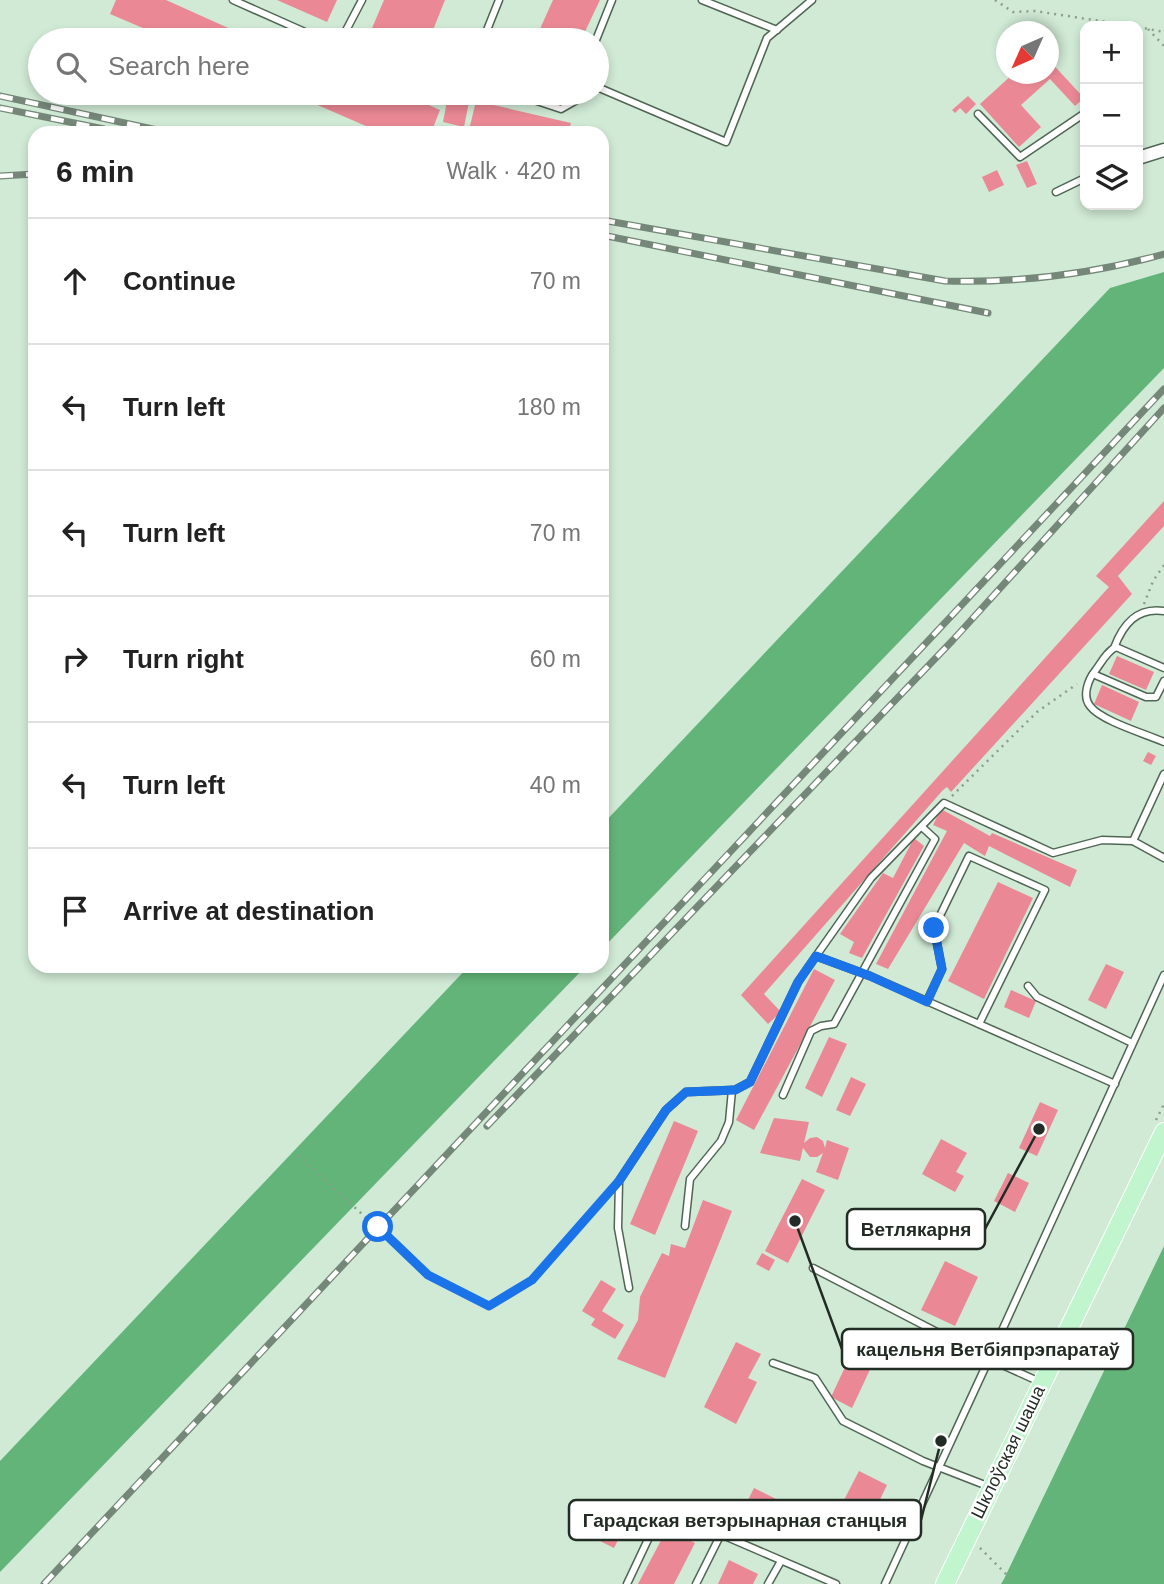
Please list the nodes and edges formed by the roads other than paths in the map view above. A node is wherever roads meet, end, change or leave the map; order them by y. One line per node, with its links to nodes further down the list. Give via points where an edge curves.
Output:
1 (233, 0): 7 (lane)
2 (362, 0): 8 (lane)
3 (499, 0): 9 (lane)
4 (612, 0): 10 (lane)
5 (702, 0): 11 (lane)
6 (812, 0): 11 (lane)
7 (296, 28)
8 (347, 28)
9 (488, 28)
10 (601, 28)
11 (777, 30): 12 (lane, via 767,38 726,142)
12 (609, 93)
13 (549, 105): 14 (lane, via 561,109)
14 (568, 105)
15 (978, 114): 16 (lane, via 1020,157)
16 (1080, 116)
17 (1164, 150): 18 (street)
18 (1143, 156)
19 (1080, 180): 20 (lane)
20 (1056, 192)
21 (1164, 611): 22 (lane, via 1140,613 1127,623)
22 (1114, 648): 23 (lane); 24 (lane)
23 (1164, 668)
24 (1093, 674): 25 (lane, via 1156,698); 26 (lane, via 1086,696 1092,710)
25 (1164, 681)
26 (1164, 741)
27 (1164, 774): 29 (lane)
28 (922, 827): 29 (lane, via 944,803 1053,853 1102,840); 31 (lane, via 871,878); 32 (lane, via 935,839)
29 (1133, 841): 30 (lane)
30 (1164, 858)
31 (816, 956): 32 (lane); 39 (lane, via 798,982 750,1082)
32 (863, 974): 35 (lane); 40 (lane, via 834,1024 811,1031)
33 (1164, 975): 37 (lane)
34 (1028, 986): 37 (lane, via 1037,997)
35 (927, 1002): 36 (lane); 36 (lane, via 942,969 934,928 969,856 1045,890)
36 (979, 1024): 38 (lane)
37 (1132, 1044): 38 (lane)
38 (1115, 1084): 45 (lane)
39 (732, 1090): 42 (lane, via 729,1122 721,1141 690,1179); 44 (lane, via 686,1092 666,1110 619,1181 618,1228)
40 (783, 1095)
41 (1164, 1132): 47 (main road, Шклоўская шаша)
42 (685, 1226)
43 (813, 1268): 45 (lane)
44 (629, 1289)
45 (989, 1359): 47 (lane); 48 (lane)
46 (773, 1363): 48 (lane, via 815,1378 844,1421)
47 (1041, 1383): 49 (main road, Шклоўская шаша)
48 (939, 1467): 49 (lane); 56 (lane)
49 (991, 1488): 57 (main road, Шклоўская шаша)
50 (721, 1534): 51 (lane); 52 (lane, via 669,1512 652,1531); 53 (lane)
51 (781, 1561): 54 (lane); 55 (lane)
52 (627, 1584)
53 (696, 1584)
54 (768, 1584)
55 (836, 1584)
56 (885, 1584)
57 (945, 1584)

